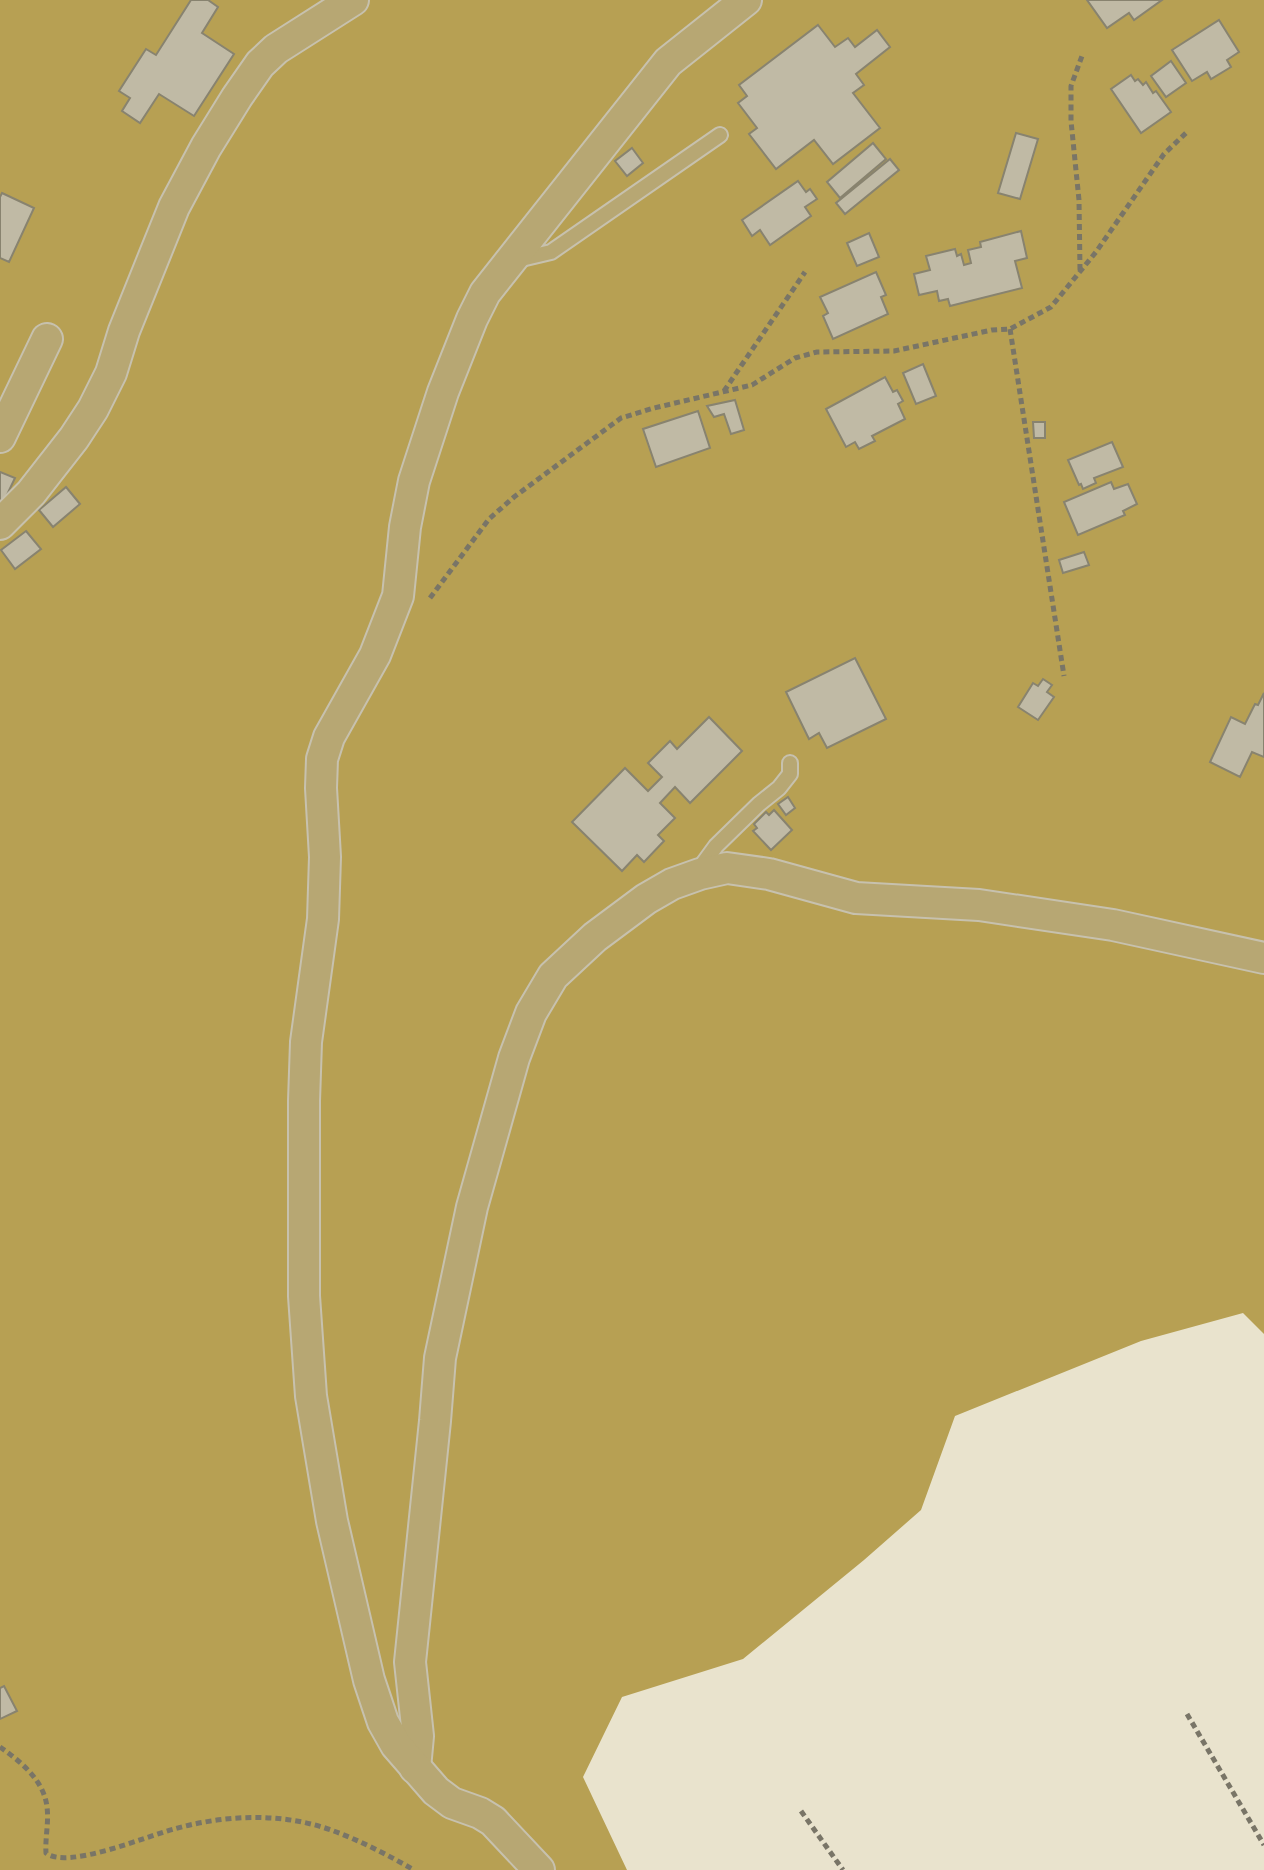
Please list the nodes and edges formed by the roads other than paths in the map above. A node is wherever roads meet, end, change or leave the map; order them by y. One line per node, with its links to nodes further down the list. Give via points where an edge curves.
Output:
1 (353, 0): 7 (street, via 276,49 237,97 174,207 93,409 31,493)
2 (746, 0): 4 (street, via 668,62)
3 (720, 135): 4 (lane, via 551,252)
4 (509, 262): 11 (street, via 485,293 443,392 414,481 398,596 375,655 322,759 323,919 306,1042 304,1101 304,1296 311,1396 332,1521 369,1680 383,1722)
5 (47, 339): 6 (street)
6 (0, 437)
7 (0, 524)
8 (790, 763): 9 (lane, via 790,774 779,788 716,846)
9 (695, 875): 10 (street, via 727,868 769,874 856,898 979,905 1113,925); 11 (street, via 646,899 553,976 514,1058 472,1207 440,1358 410,1662 418,1736)
10 (1264, 958)
11 (415, 1768): 12 (street, via 452,1803 493,1821)
12 (539, 1870)

